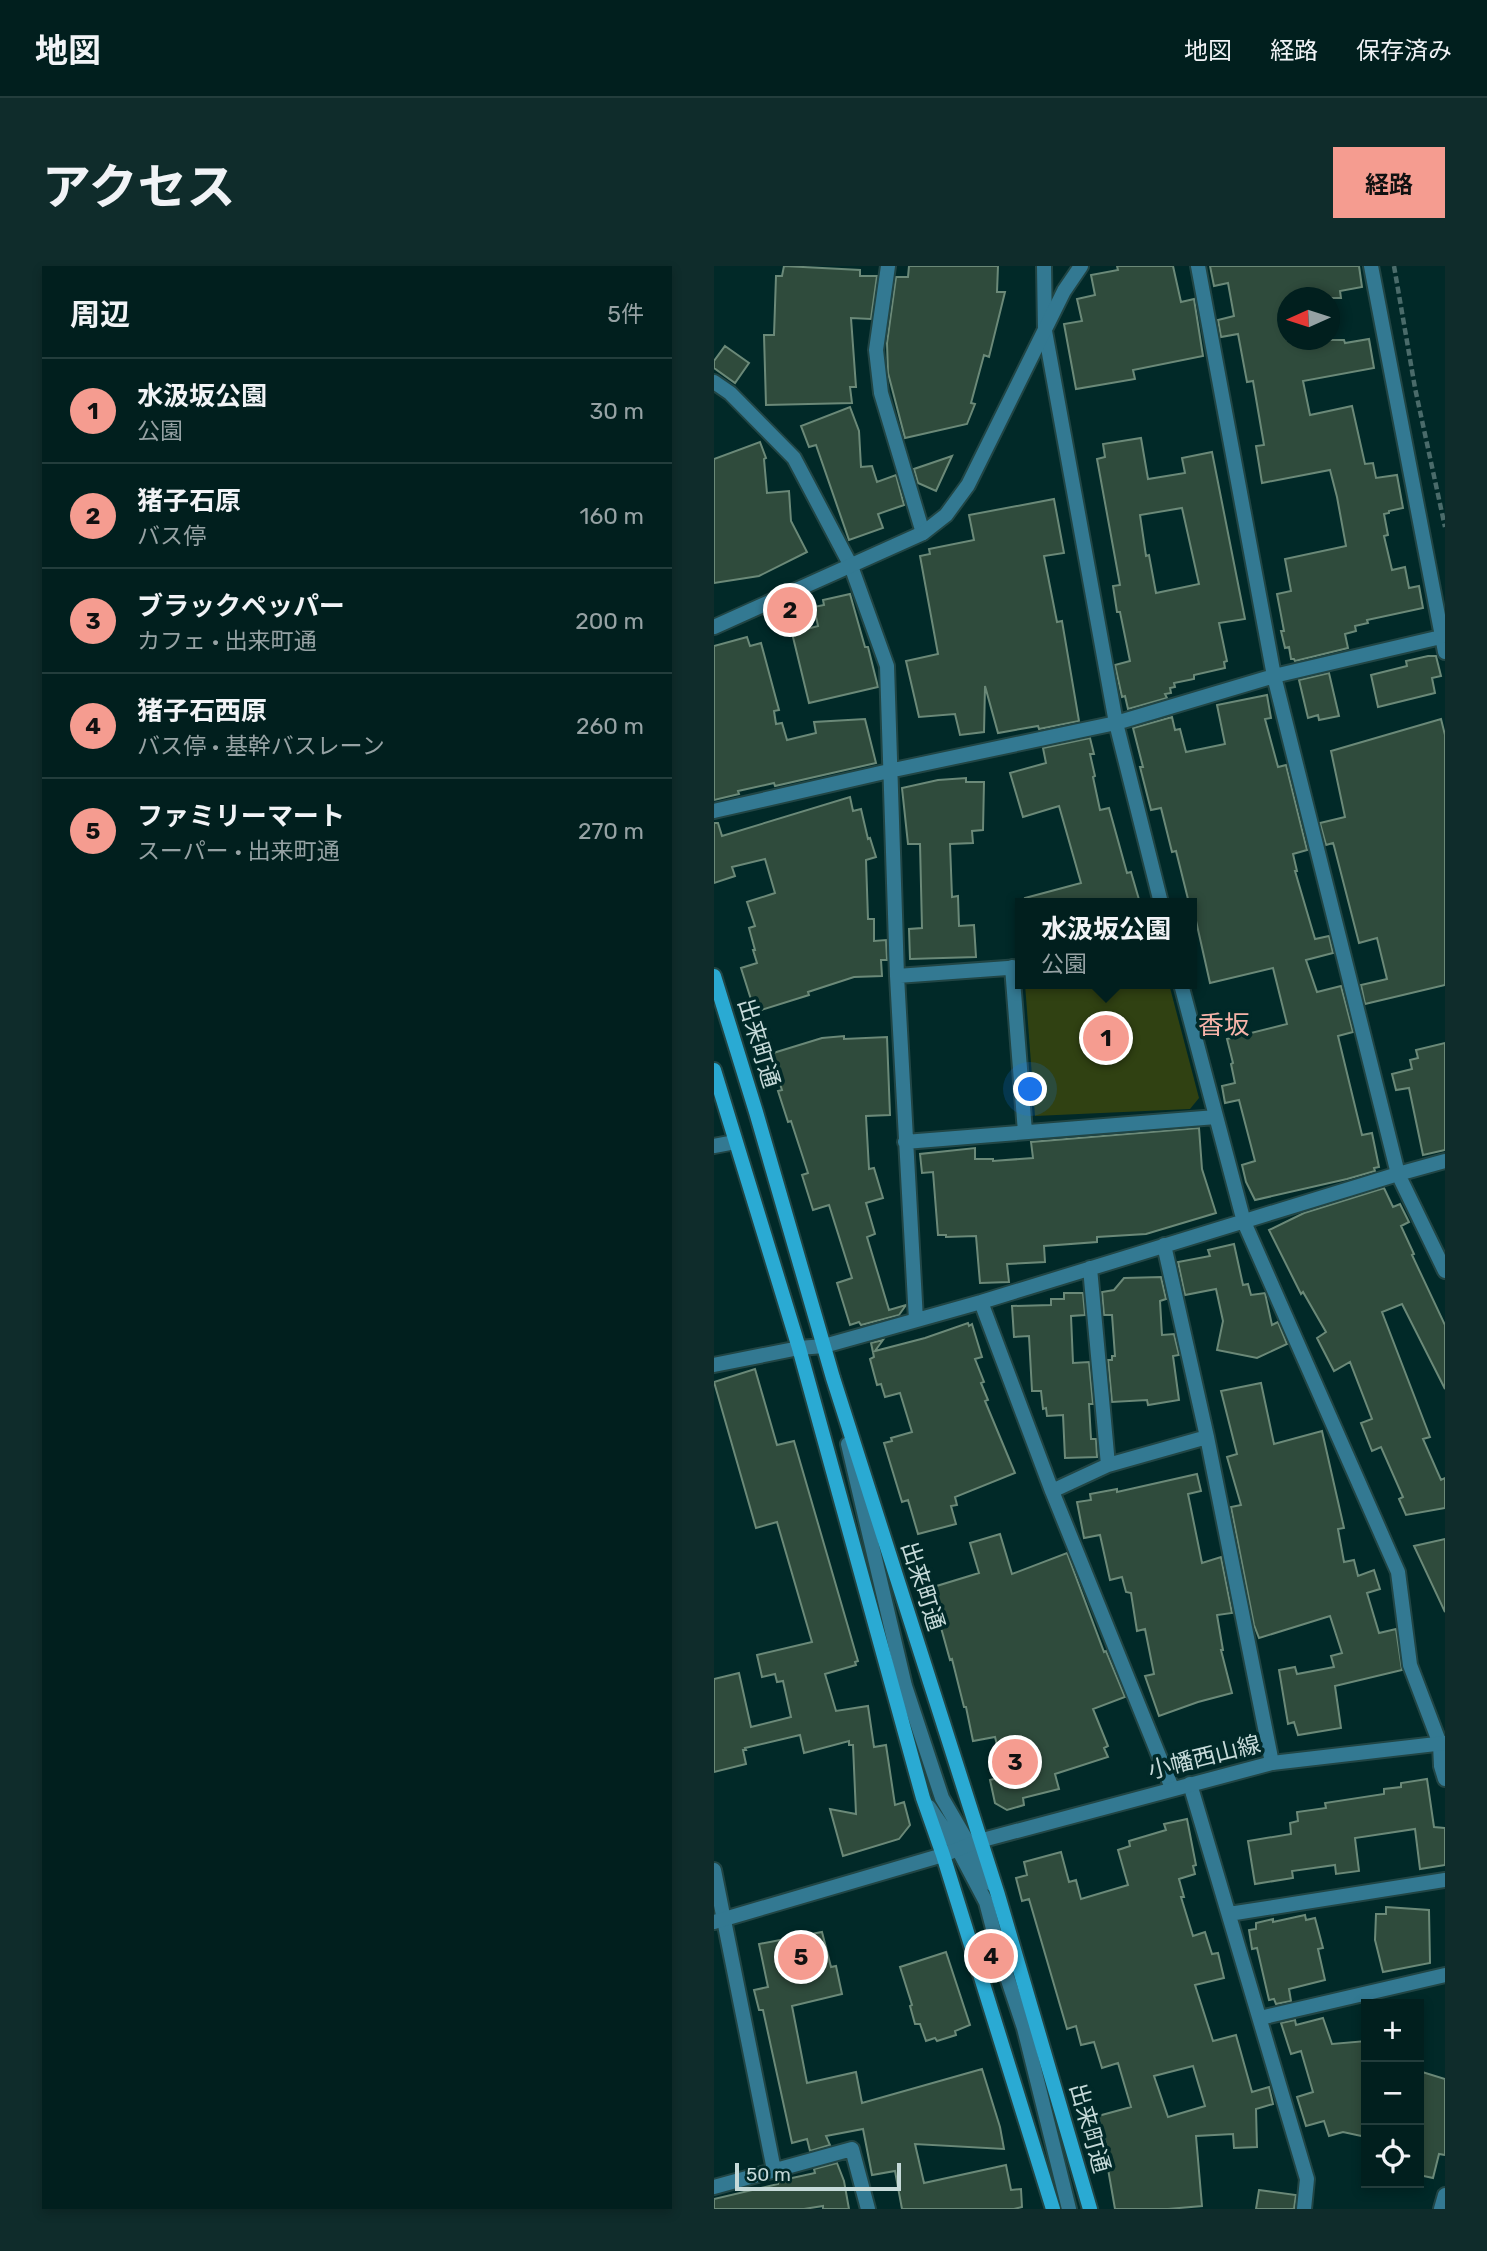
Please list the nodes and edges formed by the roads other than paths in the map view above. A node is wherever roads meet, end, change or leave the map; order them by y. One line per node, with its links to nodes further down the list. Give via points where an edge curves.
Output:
1 (888, 266): 8 (street, via 876,349 881,393)
2 (1044, 266): 6 (street)
3 (1081, 266): 6 (street)
4 (1198, 266): 13 (street)
5 (1371, 266): 11 (street)
6 (1045, 331): 8 (street, via 968,485 946,515); 14 (street)
7 (714, 382): 9 (street, via 794,458)
8 (923, 533): 9 (street)
9 (851, 565): 10 (street); 15 (street, via 887,666)
10 (714, 626)
11 (1441, 637): 12 (street); 13 (street)
12 (1445, 652)
13 (1274, 676): 14 (street); 30 (street)
14 (1116, 723): 15 (street); 17 (street)
15 (889, 771): 16 (street); 20 (street)
16 (714, 811)
17 (1160, 898)
18 (1015, 967): 20 (street)
19 (714, 976): 37 (main road, 出来町通)
20 (897, 976): 27 (street)
21 (1017, 989): 25 (street)
22 (1182, 989): 24 (street)
23 (714, 1070): 26 (main road)
24 (1216, 1117): 25 (street); 31 (street)
25 (1025, 1132): 27 (street)
26 (735, 1142): 28 (street); 38 (main road)
27 (905, 1142): 36 (street)
28 (714, 1146)
29 (1445, 1161): 30 (street)
30 (1398, 1174): 31 (street); 34 (street)
31 (1244, 1222): 32 (street); 44 (street, via 1398,1572 1410,1665)
32 (1164, 1245): 33 (street); 41 (street)
33 (1090, 1268): 35 (street); 42 (street)
34 (1445, 1271)
35 (981, 1302): 36 (street); 43 (street)
36 (916, 1320): 37 (street)
37 (824, 1346): 38 (street); 40 (main road, 出来町通)
38 (799, 1348): 39 (street); 49 (main road)
39 (714, 1365)
40 (833, 1378): 50 (main road, 出来町通); 50 (street, via 905,1686 942,1798)
41 (1207, 1437): 42 (street); 45 (street)
42 (1108, 1465): 43 (street)
43 (1052, 1491): 48 (street)
44 (1442, 1744): 45 (street, 小幡西山線); 46 (street)
45 (1272, 1763): 47 (street, 小幡西山線)
46 (1445, 1779)
47 (1190, 1784): 48 (street, 小幡西山線); 54 (street)
48 (1172, 1788): 50 (street, 小幡西山線)
49 (923, 1798): 50 (street); 51 (main road)
50 (968, 1845): 51 (street, 小幡西山線); 63 (street, via 1024,2028); 64 (main road, 出来町通, via 998,1895)
51 (943, 1855): 55 (street, 小幡西山線); 62 (main road)
52 (714, 1870): 55 (street)
53 (1445, 1880): 54 (street)
54 (1229, 1914): 57 (street)
55 (718, 1920): 58 (street)
56 (1445, 1975): 57 (street)
57 (1260, 2018): 65 (street, via 1307,2179)
58 (774, 2170): 59 (street); 61 (street, via 852,2149)
59 (714, 2187)
60 (1445, 2195): 66 (street)
61 (868, 2209)
62 (1053, 2209)
63 (1069, 2209)
64 (1090, 2209)
65 (1304, 2209)
66 (1441, 2209)

